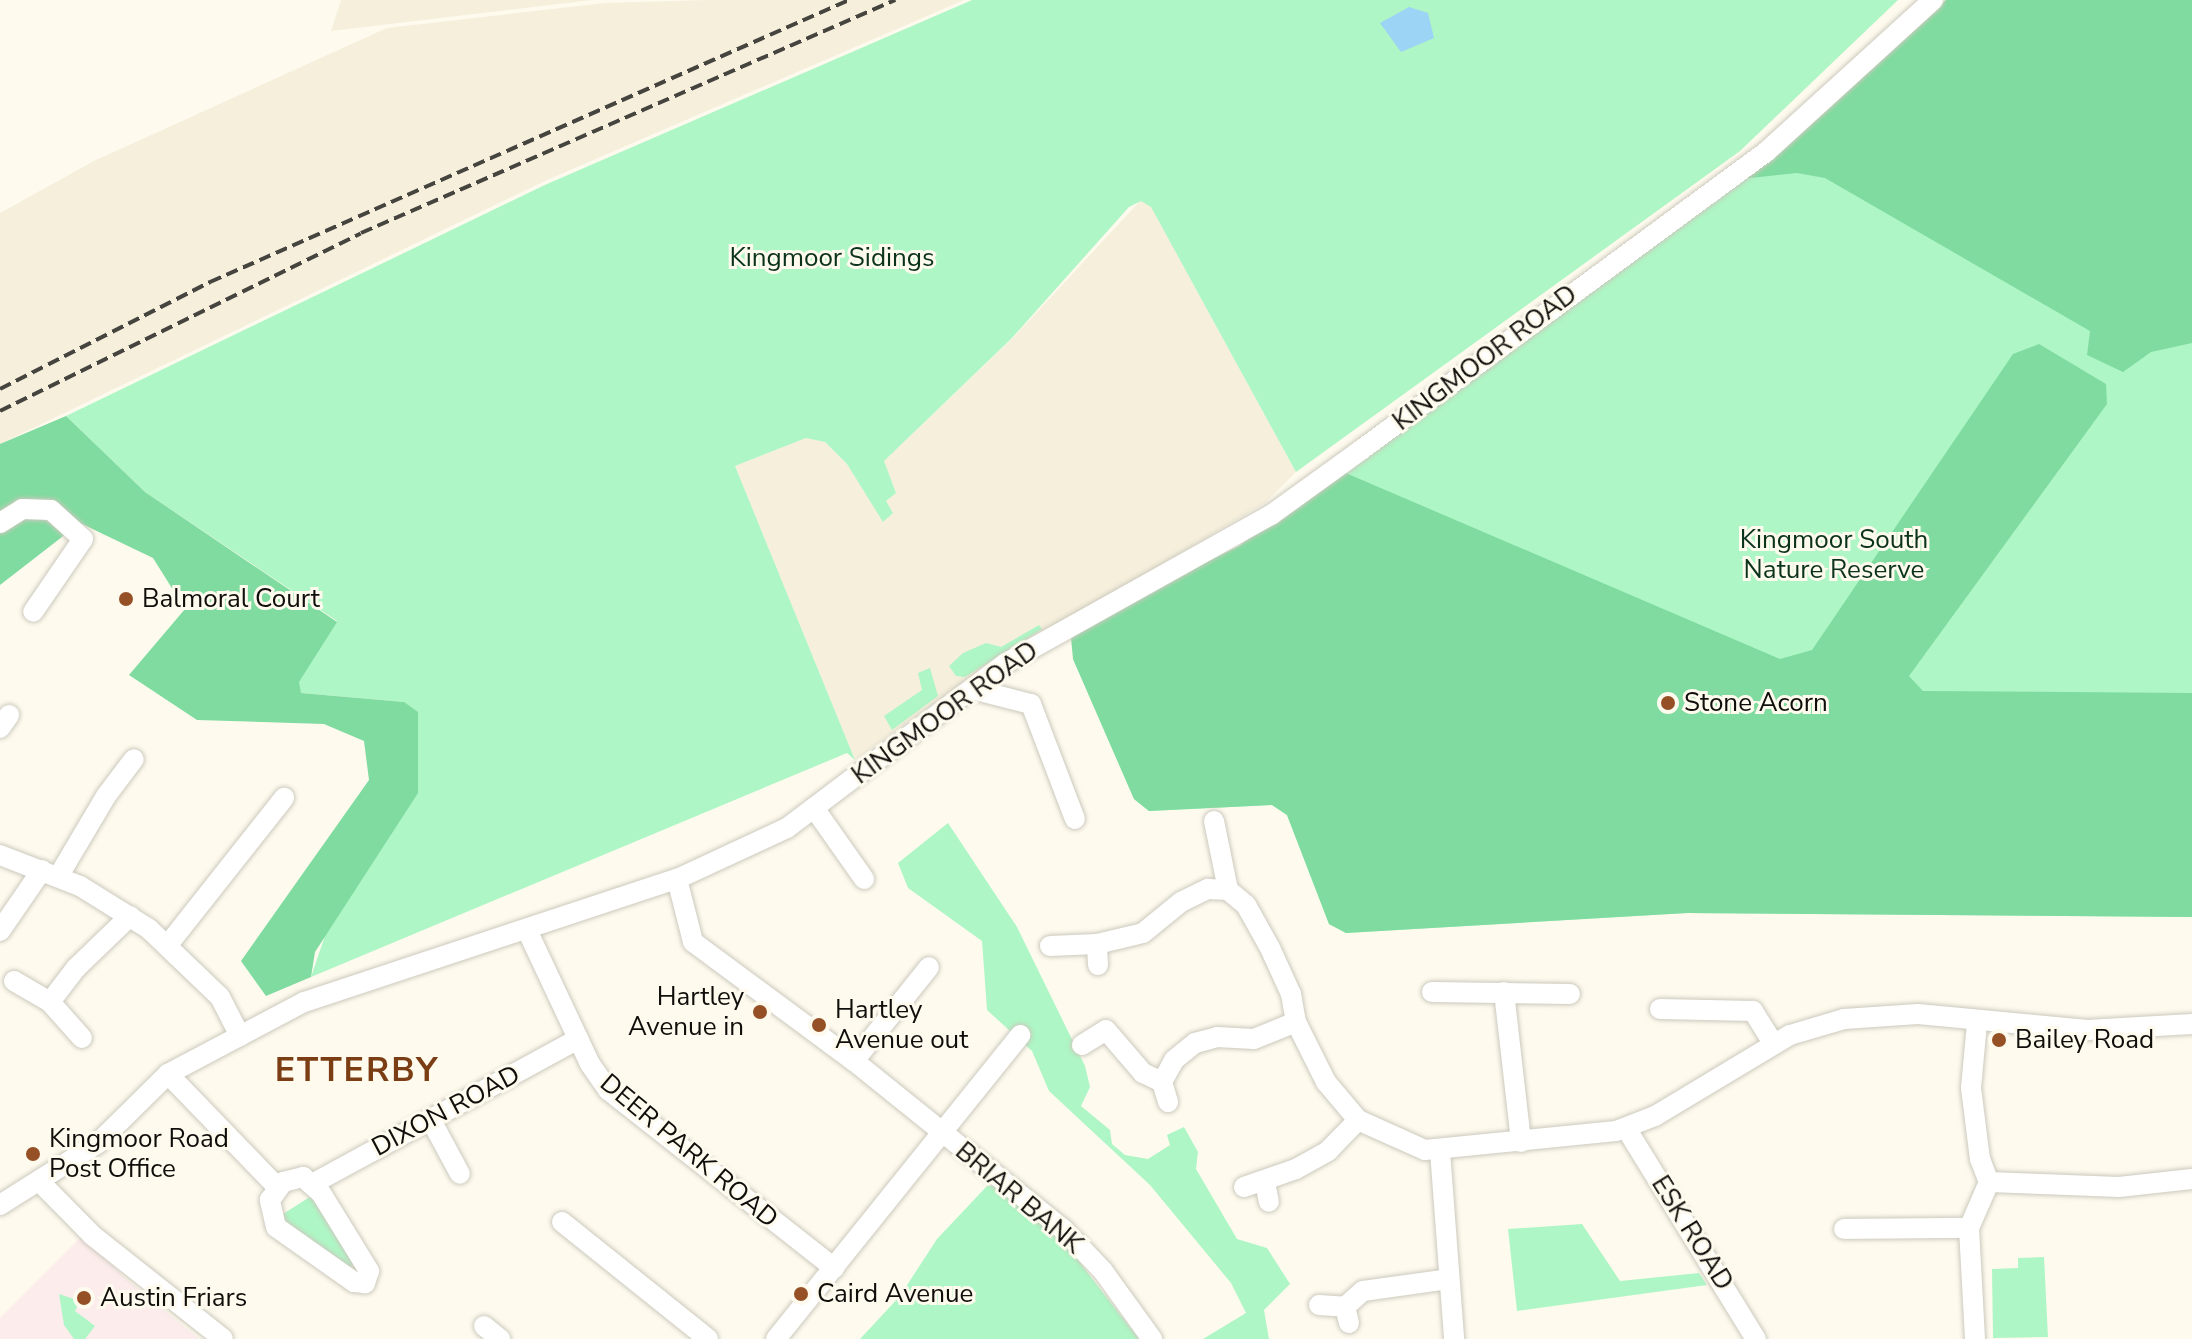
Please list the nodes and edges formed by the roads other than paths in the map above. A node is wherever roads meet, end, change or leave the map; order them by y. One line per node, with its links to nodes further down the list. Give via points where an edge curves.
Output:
1 (1933, 0): 4 (street, KINGMOOR ROAD, via 1766,152 1271,515 1056,632)
2 (0, 523): 3 (street, via 22,509 51,510 83,539)
3 (33, 612)
4 (972, 689): 7 (street, KINGMOOR ROAD); 8 (street, via 1031,704)
5 (134, 759): 11 (street)
6 (284, 798): 19 (street)
7 (814, 808): 12 (street, KINGMOOR ROAD, via 787,828); 13 (street)
8 (1075, 819)
9 (1214, 821): 14 (street)
10 (0, 855): 11 (street)
11 (50, 874): 15 (street); 17 (street)
12 (677, 879): 16 (street, KINGMOOR ROAD); 38 (street, BRIAR BANK, via 693,942)
13 (864, 879)
14 (1228, 890): 18 (street, via 1208,889 1181,902 1143,933); 29 (street, via 1246,905 1270,948 1291,994)
15 (130, 916): 19 (street); 27 (street, via 76,968)
16 (527, 930): 33 (street, KINGMOOR ROAD, via 353,983); 35 (street, DEER PARK ROAD)
17 (0, 931)
18 (1097, 944): 20 (street); 21 (street)
19 (167, 946): 33 (street, via 220,997)
20 (1050, 946)
21 (1098, 965)
22 (929, 967): 38 (street)
23 (14, 981): 27 (street)
24 (1432, 992): 25 (street)
25 (1504, 992): 26 (street); 44 (street)
26 (1570, 994)
27 (50, 1002): 34 (street)
28 (1660, 1009): 36 (street, via 1753,1011)
29 (1296, 1022): 37 (street, via 1254,1039 1217,1037 1195,1043 1174,1060 1165,1092 1106,1030); 41 (street, via 1326,1082)
30 (1977, 1023): 31 (street, via 2087,1030); 36 (street, via 1918,1014 1844,1019); 49 (street, via 1971,1088 1980,1159)
31 (2192, 1024)
32 (1020, 1035): 43 (street)
33 (240, 1036): 39 (street, KINGMOOR ROAD)
34 (82, 1038)
35 (578, 1039): 40 (street, DIXON ROAD); 57 (street, DEER PARK ROAD, via 608,1090)
36 (1774, 1044): 42 (street)
37 (1082, 1045)
38 (854, 1061): 43 (street, BRIAR BANK)
39 (168, 1074): 48 (street, KINGMOOR ROAD, via 98,1143); 52 (street)
40 (431, 1120): 46 (street); 50 (street, DIXON ROAD)
41 (1358, 1120): 45 (street, via 1392,1139); 51 (street, via 1328,1151 1267,1192)
42 (1626, 1128): 44 (street); 67 (street, ESK ROAD)
43 (942, 1135): 57 (street); 65 (street, BRIAR BANK, via 1063,1229 1103,1271)
44 (1521, 1142): 45 (street)
45 (1440, 1151): 58 (street)
46 (460, 1174)
47 (2192, 1179): 49 (street, via 2119,1187)
48 (40, 1182): 53 (street, KINGMOOR ROAD); 61 (street, via 92,1235)
49 (1989, 1182): 55 (street)
50 (314, 1183): 52 (street, via 293,1178); 52 (street, via 369,1271 365,1283 354,1282 280,1232 270,1209)
51 (1244, 1187)
52 (278, 1188)
53 (0, 1205)
54 (562, 1222): 63 (street)
55 (1969, 1228): 56 (street); 68 (street)
56 (1844, 1229)
57 (834, 1268): 64 (street)
58 (1448, 1279): 59 (street, via 1363,1291 1347,1315); 66 (street)
59 (1319, 1305)
60 (484, 1326): 62 (street)
61 (223, 1339)
62 (500, 1339)
63 (708, 1339)
64 (776, 1339)
65 (1152, 1339)
66 (1454, 1339)
67 (1756, 1339)
68 (1975, 1339)

